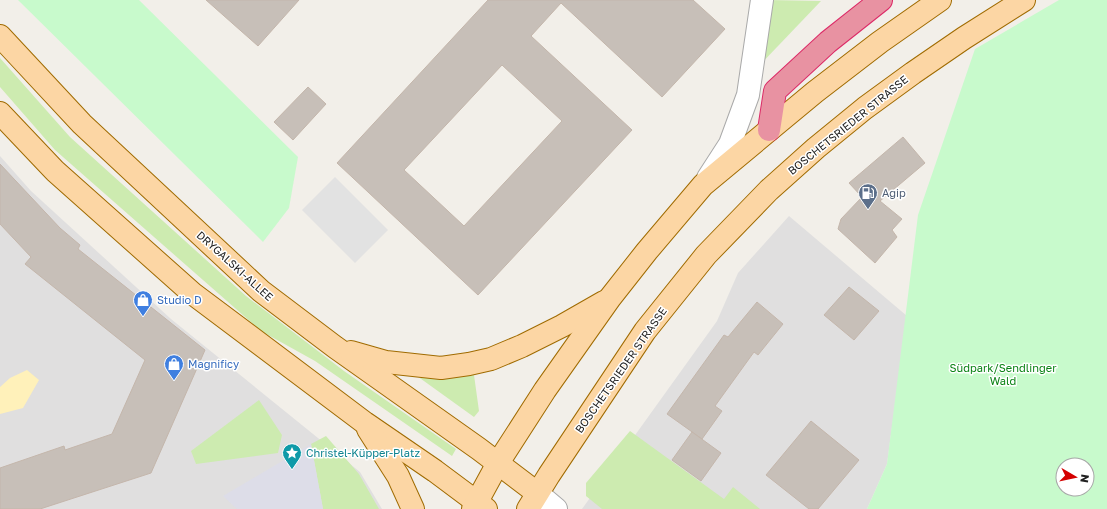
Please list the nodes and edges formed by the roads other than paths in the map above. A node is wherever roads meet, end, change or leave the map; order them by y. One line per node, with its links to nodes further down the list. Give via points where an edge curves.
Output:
1 (762, 0): 8 (street, via 748,95 730,144)
2 (881, 0): 7 (highway, via 828,42 775,91)
3 (940, 0): 7 (main road, via 827,82)
4 (1024, 0): 13 (main road, BOSCHETSRIEDER STRASSE, via 913,72 816,148 769,190 706,255 645,331)
5 (0, 36): 10 (main road, DRYGALSKI-ALLEE, via 82,124 210,244 261,291)
6 (0, 113): 11 (main road, via 55,171 192,293)
7 (769, 130): 8 (main road)
8 (703, 185): 9 (main road, via 646,251)
9 (610, 298): 10 (main road, via 522,346 491,359 469,364 441,368 386,362); 12 (main road, via 545,390)
10 (335, 347): 12 (main road, DRYGALSKI-ALLEE)
11 (365, 423): 14 (main road, via 435,471); 15 (main road, via 398,476)
12 (498, 463): 13 (main road, DRYGALSKI-ALLEE); 14 (main road)
13 (533, 501): 16 (street)
14 (479, 507)
15 (413, 509)
16 (556, 509)

